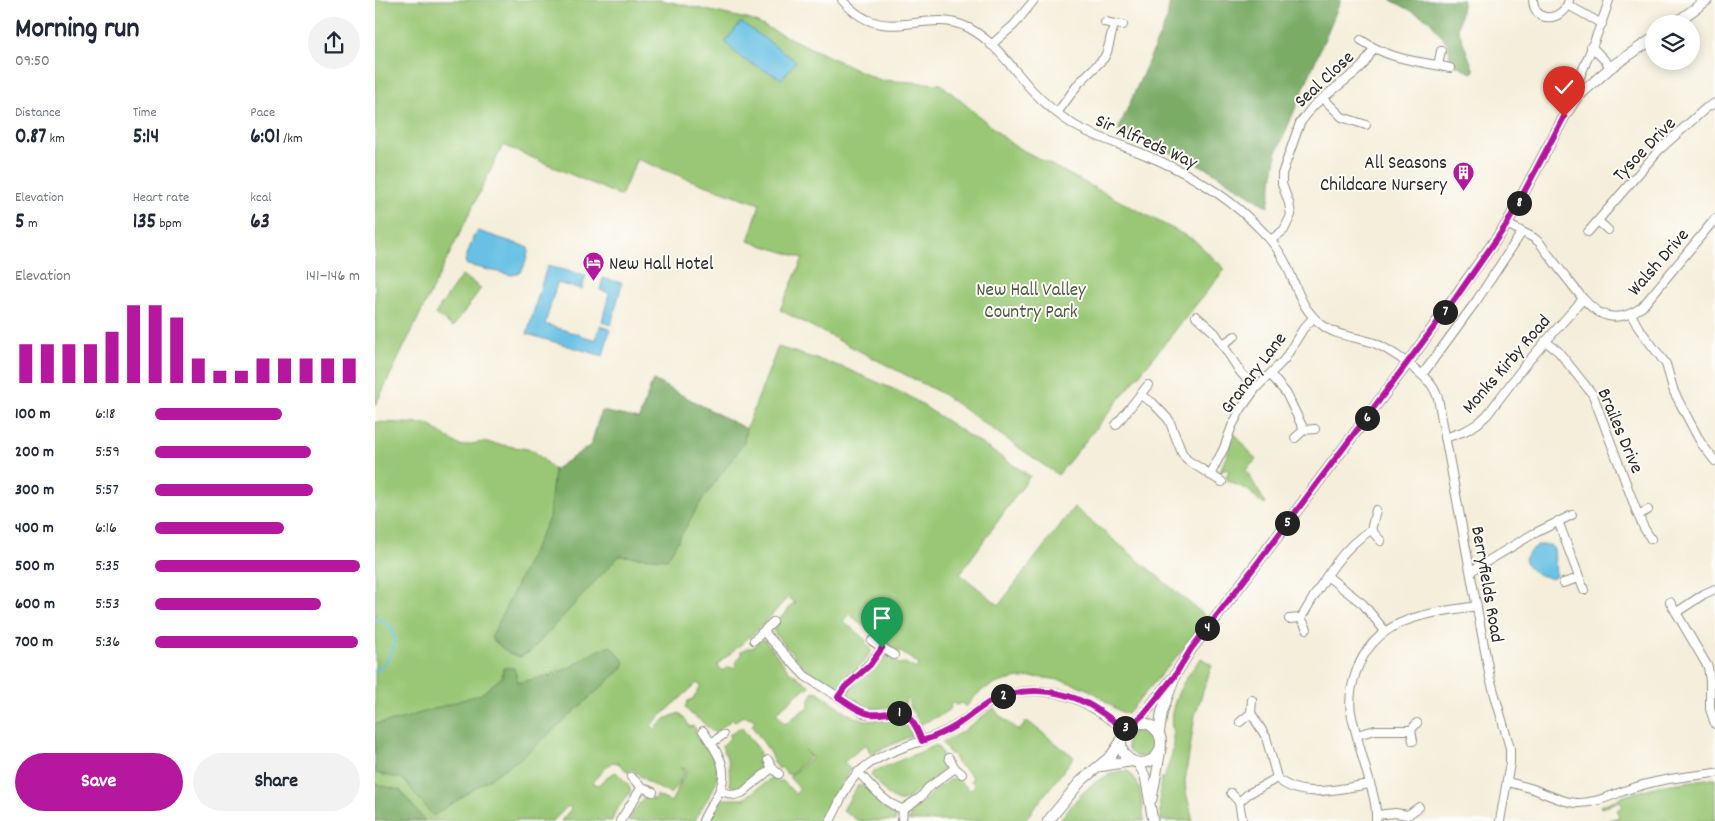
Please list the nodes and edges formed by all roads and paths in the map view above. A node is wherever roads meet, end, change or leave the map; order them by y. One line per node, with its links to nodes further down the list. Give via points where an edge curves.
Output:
1 (842, 0): 14 (street, Sir Alfreds Way, via 858,15 877,23 957,23 971,29)
2 (1034, 0): 14 (street, via 1014,25)
3 (1533, 0): 6 (street, via 1536,12 1551,18)
4 (1609, 0): 10 (street)
5 (1707, 0): 7 (main road)
6 (1569, 2): 10 (street)
7 (1686, 15)
8 (1105, 22): 9 (street)
9 (1114, 24): 11 (street); 23 (street, via 1104,58)
10 (1602, 24): 15 (street)
11 (1123, 25)
12 (1361, 40): 16 (street, Seal Close)
13 (1645, 44): 19 (main road)
14 (991, 45): 23 (street, Sir Alfreds Way)
15 (1591, 46): 19 (street); 24 (street)
16 (1374, 48): 18 (street, Seal Close, via 1403,60); 21 (street, Seal Close, via 1357,72)
17 (1441, 51): 18 (street)
18 (1438, 65): 20 (street, Seal Close)
19 (1611, 67): 24 (main road, via 1576,98)
20 (1450, 68)
21 (1323, 98): 25 (street, via 1343,117); 34 (street, Seal Close, via 1307,112 1293,142 1282,174 1291,215 1284,230)
22 (1715, 103): 28 (street, Tysoe Drive, via 1659,150)
23 (1057, 113): 34 (street, Sir Alfreds Way, via 1093,135 1186,174 1222,196)
24 (1564, 117): 30 (main road)
25 (1357, 122): 26 (street); 27 (street)
26 (1367, 125)
27 (1354, 131)
28 (1598, 221): 31 (street); 33 (street, Tysoe Drive)
29 (1714, 223): 36 (street, Walsh Drive, via 1642,307)
30 (1507, 224): 32 (street, Walsh Drive); 42 (main road)
31 (1608, 230)
32 (1522, 232): 35 (street, Walsh Drive, via 1540,243); 44 (street)
33 (1588, 232)
34 (1271, 240): 38 (street, Sir Alfreds Way, via 1285,262 1303,306)
35 (1583, 299): 36 (street, Walsh Drive, via 1591,308 1605,315); 40 (street, Monks Kirby Road)
36 (1631, 314): 53 (street, via 1666,364 1674,392 1701,443)
37 (1196, 316): 41 (street)
38 (1313, 318): 42 (street, Sir Alfreds Way, via 1333,332 1373,343); 43 (street, Granary Lane)
39 (1235, 336): 41 (street)
40 (1545, 341): 52 (street, Monks Kirby Road, via 1487,415 1465,431); 59 (street, Brailes Drive, via 1593,395)
41 (1223, 344): 46 (street, via 1241,373)
42 (1407, 364): 44 (street, Berryfields Road); 83 (main road, via 1191,649)
43 (1271, 375): 46 (street, Granary Lane); 50 (street, via 1286,392)
44 (1422, 375): 52 (street, Berryfields Road, via 1438,398)
45 (1148, 385): 47 (street)
46 (1256, 388): 54 (street, Granary Lane, via 1232,426)
47 (1140, 394): 48 (street); 54 (street, via 1169,420 1187,460)
48 (1116, 425)
49 (1315, 429): 50 (street)
50 (1304, 430): 51 (street)
51 (1295, 438)
52 (1445, 438): 64 (street, Berryfields Road)
53 (1715, 461)
54 (1210, 475): 55 (street)
55 (1222, 482)
56 (1376, 510): 61 (street)
57 (1649, 510): 59 (street)
58 (1571, 515): 60 (street)
59 (1638, 515): 62 (street, Brailes Drive)
60 (1558, 521): 64 (street); 66 (street)
61 (1371, 530): 63 (street); 65 (street, via 1351,544)
62 (1651, 539)
63 (1381, 541)
64 (1471, 571): 71 (street, Berryfields Road)
65 (1327, 576): 73 (street); 78 (street, via 1363,604)
66 (1579, 578): 67 (street); 69 (street)
67 (1563, 584)
68 (1715, 589): 72 (street)
69 (1584, 590)
70 (1670, 602): 72 (street)
71 (1477, 606): 78 (street, via 1416,616); 113 (street, Berryfields Road, via 1490,678 1510,748)
72 (1677, 612): 89 (street, via 1708,667 1710,709)
73 (1301, 618): 74 (street); 76 (street)
74 (1289, 619)
75 (773, 622): 77 (street)
76 (1307, 629)
77 (764, 632): 79 (street); 84 (street, via 805,676)
78 (1385, 632): 95 (street, via 1366,651 1354,679 1351,714)
79 (754, 640)
80 (872, 641): 81 (street)
81 (882, 648): 82 (street); 84 (street)
82 (894, 655)
83 (1174, 677): 90 (main road); 93 (main road)
84 (838, 697): 96 (street, via 872,715 903,714 914,722)
85 (1253, 700): 86 (street)
86 (1251, 713): 87 (street); 112 (street, via 1266,737)
87 (1240, 722)
88 (1417, 723): 91 (street)
89 (1715, 724)
90 (1130, 726): 93 (main road, via 1143,722 1155,726); 96 (street, via 1067,695 1021,692 990,702 957,725); 98 (main road)
91 (1411, 730): 95 (street, via 1375,730); 97 (street)
92 (703, 731): 99 (street)
93 (1159, 732): 100 (main road)
94 (723, 735): 99 (street)
95 (1357, 735): 114 (street)
96 (922, 741): 107 (street, via 876,758)
97 (1413, 741)
98 (1120, 742): 103 (main road, via 1123,753); 104 (main road, via 1111,756)
99 (711, 743): 116 (street, via 723,766)
100 (1161, 749): 103 (main road, via 1149,762); 120 (street)
101 (949, 758): 106 (street)
102 (768, 760): 105 (street)
103 (1135, 762): 104 (main road); 120 (street, via 1145,776)
104 (1097, 767): 130 (main road)
105 (772, 768): 109 (street); 116 (street, via 742,793 735,795)
106 (955, 768): 110 (street); 122 (street)
107 (858, 772): 122 (street, via 887,802); 128 (street)
108 (1715, 772): 113 (street, via 1637,786 1603,799 1578,803)
109 (779, 774)
110 (962, 774)
111 (631, 777): 115 (street)
112 (1277, 778): 114 (street, via 1306,791); 119 (street)
113 (1508, 782): 132 (street, Berryfields Road)
114 (1370, 784): 123 (street)
115 (642, 787): 117 (street); 126 (street)
116 (720, 791): 127 (street)
117 (653, 792)
118 (1231, 793): 119 (street)
119 (1239, 802): 125 (street)
120 (1151, 804): 131 (street)
121 (1419, 807): 124 (street)
122 (903, 809): 129 (street)
123 (1377, 818): 124 (street, via 1395,814)
124 (1409, 818)
125 (1242, 819)
126 (620, 821)
127 (703, 821)
128 (830, 821)
129 (903, 821)
130 (1048, 821)
131 (1153, 821)
132 (1500, 821)

